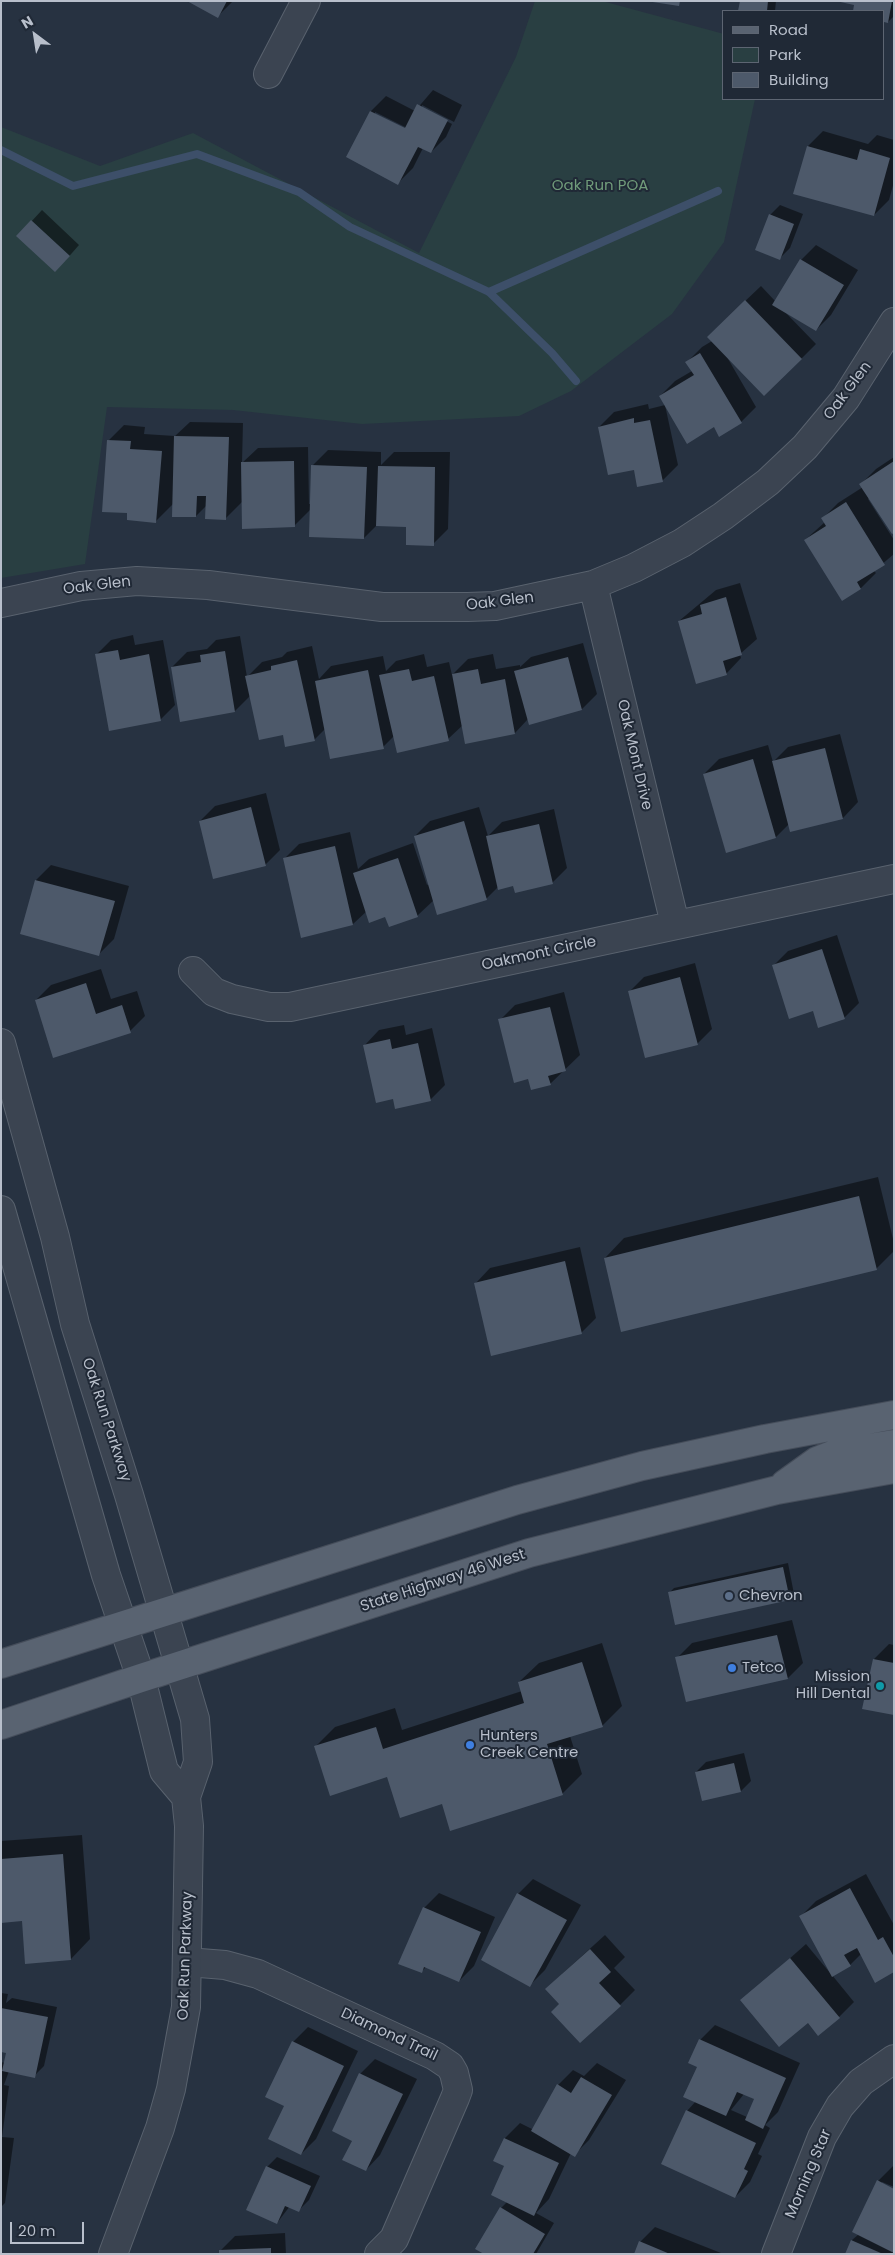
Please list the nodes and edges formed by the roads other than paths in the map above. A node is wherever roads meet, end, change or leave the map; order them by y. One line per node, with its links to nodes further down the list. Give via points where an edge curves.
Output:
1 (306, 1): 2 (street)
2 (268, 74)
3 (894, 322): 4 (street, Oak Glen, via 846,398 805,447 768,482 682,543)
4 (594, 585): 5 (street, Oak Glen, via 494,606 382,607 208,585 138,581 80,586); 7 (street, Oak Mont Drive)
5 (1, 604)
6 (894, 879): 7 (street, Oakmont Circle)
7 (674, 924): 8 (street, Oakmont Circle, via 290,1007 232,1000 214,992)
8 (193, 972)
9 (1, 1043): 15 (street, Oak Run Parkway, via 55,1237 75,1324)
10 (1, 1210): 16 (street)
11 (894, 1415): 15 (main road, via 765,1438 642,1466 517,1500)
12 (894, 1444): 14 (main road, via 837,1453)
13 (894, 1469): 14 (main road, State Highway 46 West)
14 (777, 1490): 18 (main road, State Highway 46 West, via 529,1553)
15 (164, 1614): 16 (main road); 18 (street, Oak Run Parkway)
16 (124, 1626): 17 (main road); 19 (street)
17 (1, 1664)
18 (179, 1666): 19 (main road, State Highway 46 West); 21 (street, Oak Run Parkway, via 195,1719 198,1762)
19 (141, 1678): 20 (main road, State Highway 46 West); 21 (street, via 164,1771)
20 (1, 1726)
21 (186, 1797): 22 (street, Oak Run Parkway, via 190,1826)
22 (187, 1962): 24 (street, Oak Run Parkway, via 186,2007 171,2089 147,2168); 25 (street, Diamond Trail, via 225,1965 258,1974 435,2056 450,2066 457,2082 455,2098 394,2239)
23 (894, 2059): 26 (street, Morning Star, via 861,2082 840,2106 822,2137)
24 (113, 2254)
25 (380, 2254)
26 (776, 2254)

